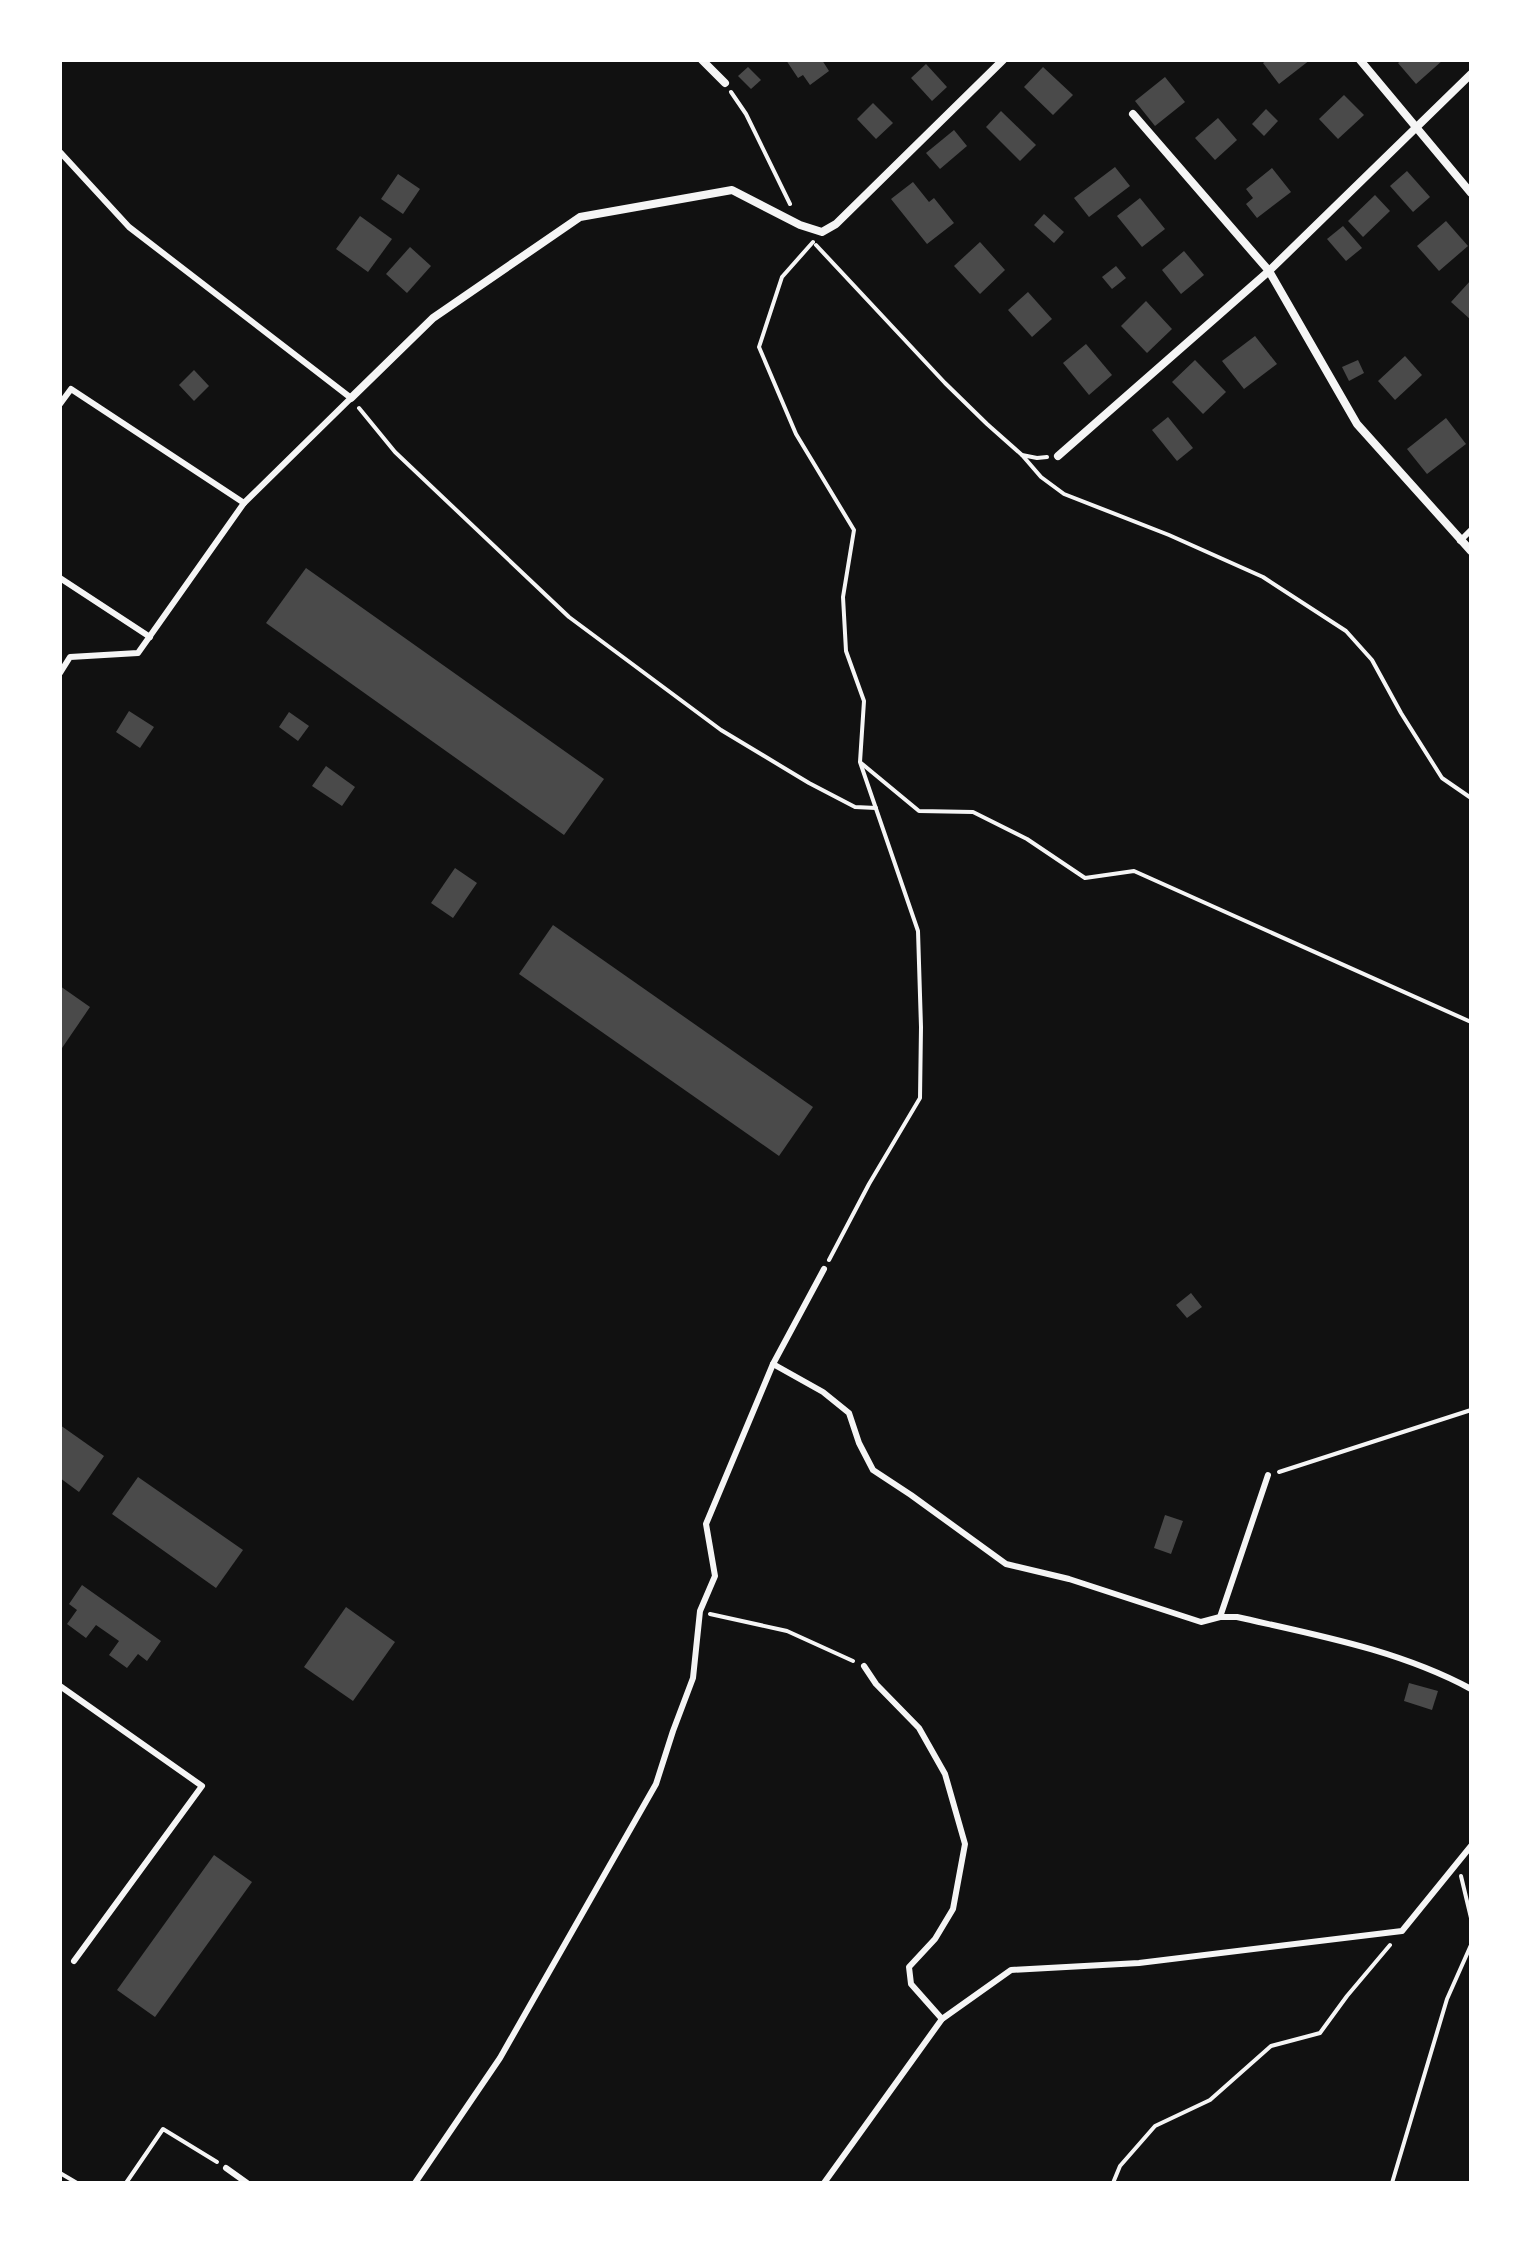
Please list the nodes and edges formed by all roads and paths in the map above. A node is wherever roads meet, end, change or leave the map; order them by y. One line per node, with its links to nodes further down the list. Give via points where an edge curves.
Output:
1 (702, 60): 5 (street)
2 (1003, 60): 10 (street, via 836,224 822,232)
3 (1360, 60): 7 (street)
4 (1471, 74): 7 (street)
5 (725, 83): 10 (path, via 746,114)
6 (1133, 114): 12 (street)
7 (1415, 127): 9 (street); 12 (street)
8 (60, 152): 13 (lane, via 129,227)
9 (1471, 193)
10 (800, 225): 11 (path); 13 (street, via 732,190 580,217 433,318)
11 (813, 242): 15 (path, via 945,383); 24 (path, via 782,277 759,347 796,434 854,530 843,597 846,651 864,701)
12 (1269, 271): 16 (street); 19 (street, via 1357,424)
13 (351, 398): 17 (lane); 26 (path, via 395,452 569,617 721,730 855,807)
14 (60, 404): 17 (lane, via 71,389)
15 (1022, 455): 16 (path); 25 (path, via 1064,494 1249,570 1346,631 1372,660 1442,778)
16 (1058, 456)
17 (244, 503): 22 (lane)
18 (1471, 530): 19 (lane)
19 (1460, 541): 20 (street)
20 (1471, 551)
21 (60, 578): 22 (lane)
22 (150, 637): 23 (lane, via 138,653 70,657)
23 (60, 673)
24 (860, 762): 26 (path); 27 (path, via 919,811 973,812 1027,839 1085,878 1134,871)
25 (1471, 798)
26 (876, 808): 28 (path, via 918,931 920,1098)
27 (1471, 1022)
28 (824, 1269): 29 (lane)
29 (773, 1364): 32 (lane, via 706,1524 715,1576); 33 (lane, via 849,1413 873,1470 1006,1564 1201,1622)
30 (1471, 1410): 31 (path)
31 (1268, 1475): 33 (lane)
32 (700, 1611): 34 (path, via 787,1631); 49 (lane, via 693,1678 656,1784 500,2058)
33 (1220, 1617): 36 (lane, via 1351,1642 1445,1674)
34 (864, 1666): 43 (lane, via 919,1728 945,1774 965,1844 953,1909 909,1967 911,1984)
35 (60, 1686): 42 (lane, via 202,1786)
36 (1471, 1689)
37 (1471, 1846): 38 (lane)
38 (1458, 1861): 39 (path); 40 (lane)
39 (1471, 1918)
40 (1402, 1931): 43 (lane, via 1139,1963 1011,1970); 51 (path, via 1320,2033 1271,2046 1210,2100 1155,2126 1120,2166)
41 (1471, 1945): 52 (path, via 1447,1999)
42 (74, 1961)
43 (942, 2019): 50 (lane)
44 (226, 2168): 47 (path, via 163,2129); 48 (lane)
45 (60, 2173): 46 (path)
46 (77, 2183)
47 (126, 2183)
48 (247, 2183)
49 (415, 2183)
50 (824, 2183)
51 (1113, 2183)
52 (1392, 2183)

